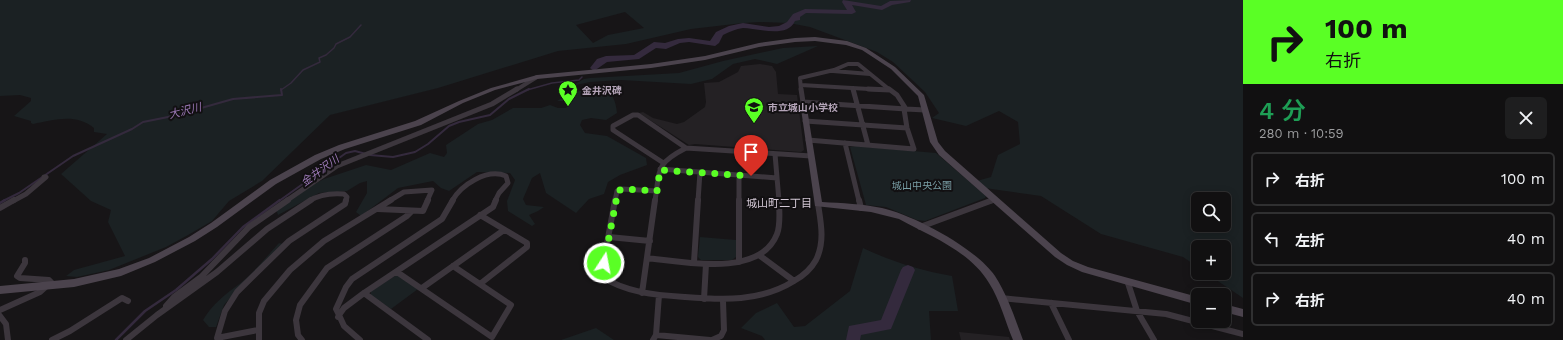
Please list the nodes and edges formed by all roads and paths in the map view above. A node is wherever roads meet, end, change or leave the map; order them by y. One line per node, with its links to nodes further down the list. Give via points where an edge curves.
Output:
1 (830, 71): 2 (street); 2 (street, via 848,64 858,64); 4 (street, via 800,78)
2 (871, 74): 6 (street)
3 (537, 77): 10 (street, via 651,66 795,40 833,41 864,49 888,65 921,95); 49 (street, via 493,89 418,123 318,157 273,182 192,240 152,260 98,278); 65 (street, via 492,104 337,166 249,227 201,277 174,297)
4 (801, 85): 5 (street); 7 (street)
5 (853, 88): 6 (street); 8 (street)
6 (891, 90): 9 (street)
7 (803, 102): 8 (street); 11 (street)
8 (858, 106): 9 (street); 12 (street)
9 (905, 109): 10 (street); 13 (street)
10 (925, 110): 27 (street, via 934,142 942,153)
11 (806, 121): 12 (street); 14 (street)
12 (863, 125): 13 (street); 16 (street)
13 (907, 128): 16 (street, via 914,149)
14 (808, 140): 15 (street); 19 (street)
15 (845, 143): 16 (street); 30 (street)
16 (868, 145)
17 (686, 148): 18 (street); 20 (street); 20 (street, via 638,115 633,115 613,126 613,130)
18 (775, 154): 19 (street); 25 (street)
19 (811, 156): 28 (street)
20 (662, 162): 21 (street)
21 (660, 170): 22 (street); 26 (street)
22 (700, 172): 23 (street); 41 (street)
23 (739, 176): 25 (street); 42 (street)
24 (44, 177): 29 (street, via 46,178 26,194)
25 (777, 178): 38 (street, via 778,232 771,245)
26 (657, 191): 36 (street, via 618,191); 37 (street)
27 (994, 200): 34 (street); 47 (street, via 1070,263 1083,270)
28 (818, 204): 30 (street); 46 (street, via 823,240 815,262 805,275)
29 (0, 208)
30 (860, 208): 34 (street, via 892,213)
31 (378, 209): 32 (street); 32 (street, via 404,192 432,190 424,211); 68 (street, via 324,241 290,270 264,301 259,313)
32 (412, 211): 76 (street, via 327,268 300,305 296,320 298,335)
33 (480, 215): 35 (street); 45 (street); 67 (street, via 493,207 497,195 507,185 508,181 504,175 489,175 463,186 442,219 352,279 337,305)
34 (920, 227): 55 (street, via 980,265 992,280)
35 (504, 230): 44 (street); 48 (street, via 527,243 527,246)
36 (609, 237): 37 (street); 53 (street, via 601,276 607,281)
37 (650, 241): 39 (street)
38 (759, 255): 42 (street); 46 (street)
39 (647, 258): 41 (street); 53 (street)
40 (25, 260): 49 (street, via 26,263 17,276 49,280 51,282)
41 (694, 262): 43 (street)
42 (739, 262): 43 (street)
43 (706, 264): 56 (street)
44 (453, 266): 48 (street); 50 (street)
45 (397, 272): 50 (street); 52 (street)
46 (794, 281): 59 (street, via 767,295)
47 (1128, 283): 57 (street); 63 (street)
48 (480, 284): 50 (street, via 511,305 492,337)
49 (48, 287): 51 (street); 61 (street, via 40,294)
50 (422, 288)
51 (0, 290)
52 (364, 293): 67 (street, via 344,308); 78 (street)
53 (642, 293): 54 (street)
54 (660, 295): 56 (street); 70 (street)
55 (1001, 298): 60 (street); 80 (street)
56 (704, 299): 59 (street)
57 (1191, 299)
58 (128, 301): 73 (street, via 122,298)
59 (723, 301): 79 (street, via 724,330 721,336)
60 (1051, 303): 63 (street); 81 (street)
61 (0, 310)
62 (1231, 310): 64 (street)
63 (1137, 311): 69 (street, via 1166,314); 82 (street)
64 (1243, 313)
65 (157, 315): 71 (street, via 232,260 256,237 314,198 332,193 344,194 347,197 345,204 289,241 237,292 225,311); 74 (street)
66 (0, 316): 72 (street, via 9,328)
67 (338, 317): 77 (street)
68 (258, 330): 71 (street); 75 (street)
69 (1240, 333): 83 (street)
70 (655, 337): 79 (street)
71 (217, 339)
72 (8, 340)
73 (52, 340)
74 (126, 340)
75 (259, 340)
76 (302, 340)
77 (360, 340)
78 (428, 340)
79 (711, 340)
80 (1018, 340)
81 (1069, 340)
82 (1154, 340)
83 (1243, 340)

